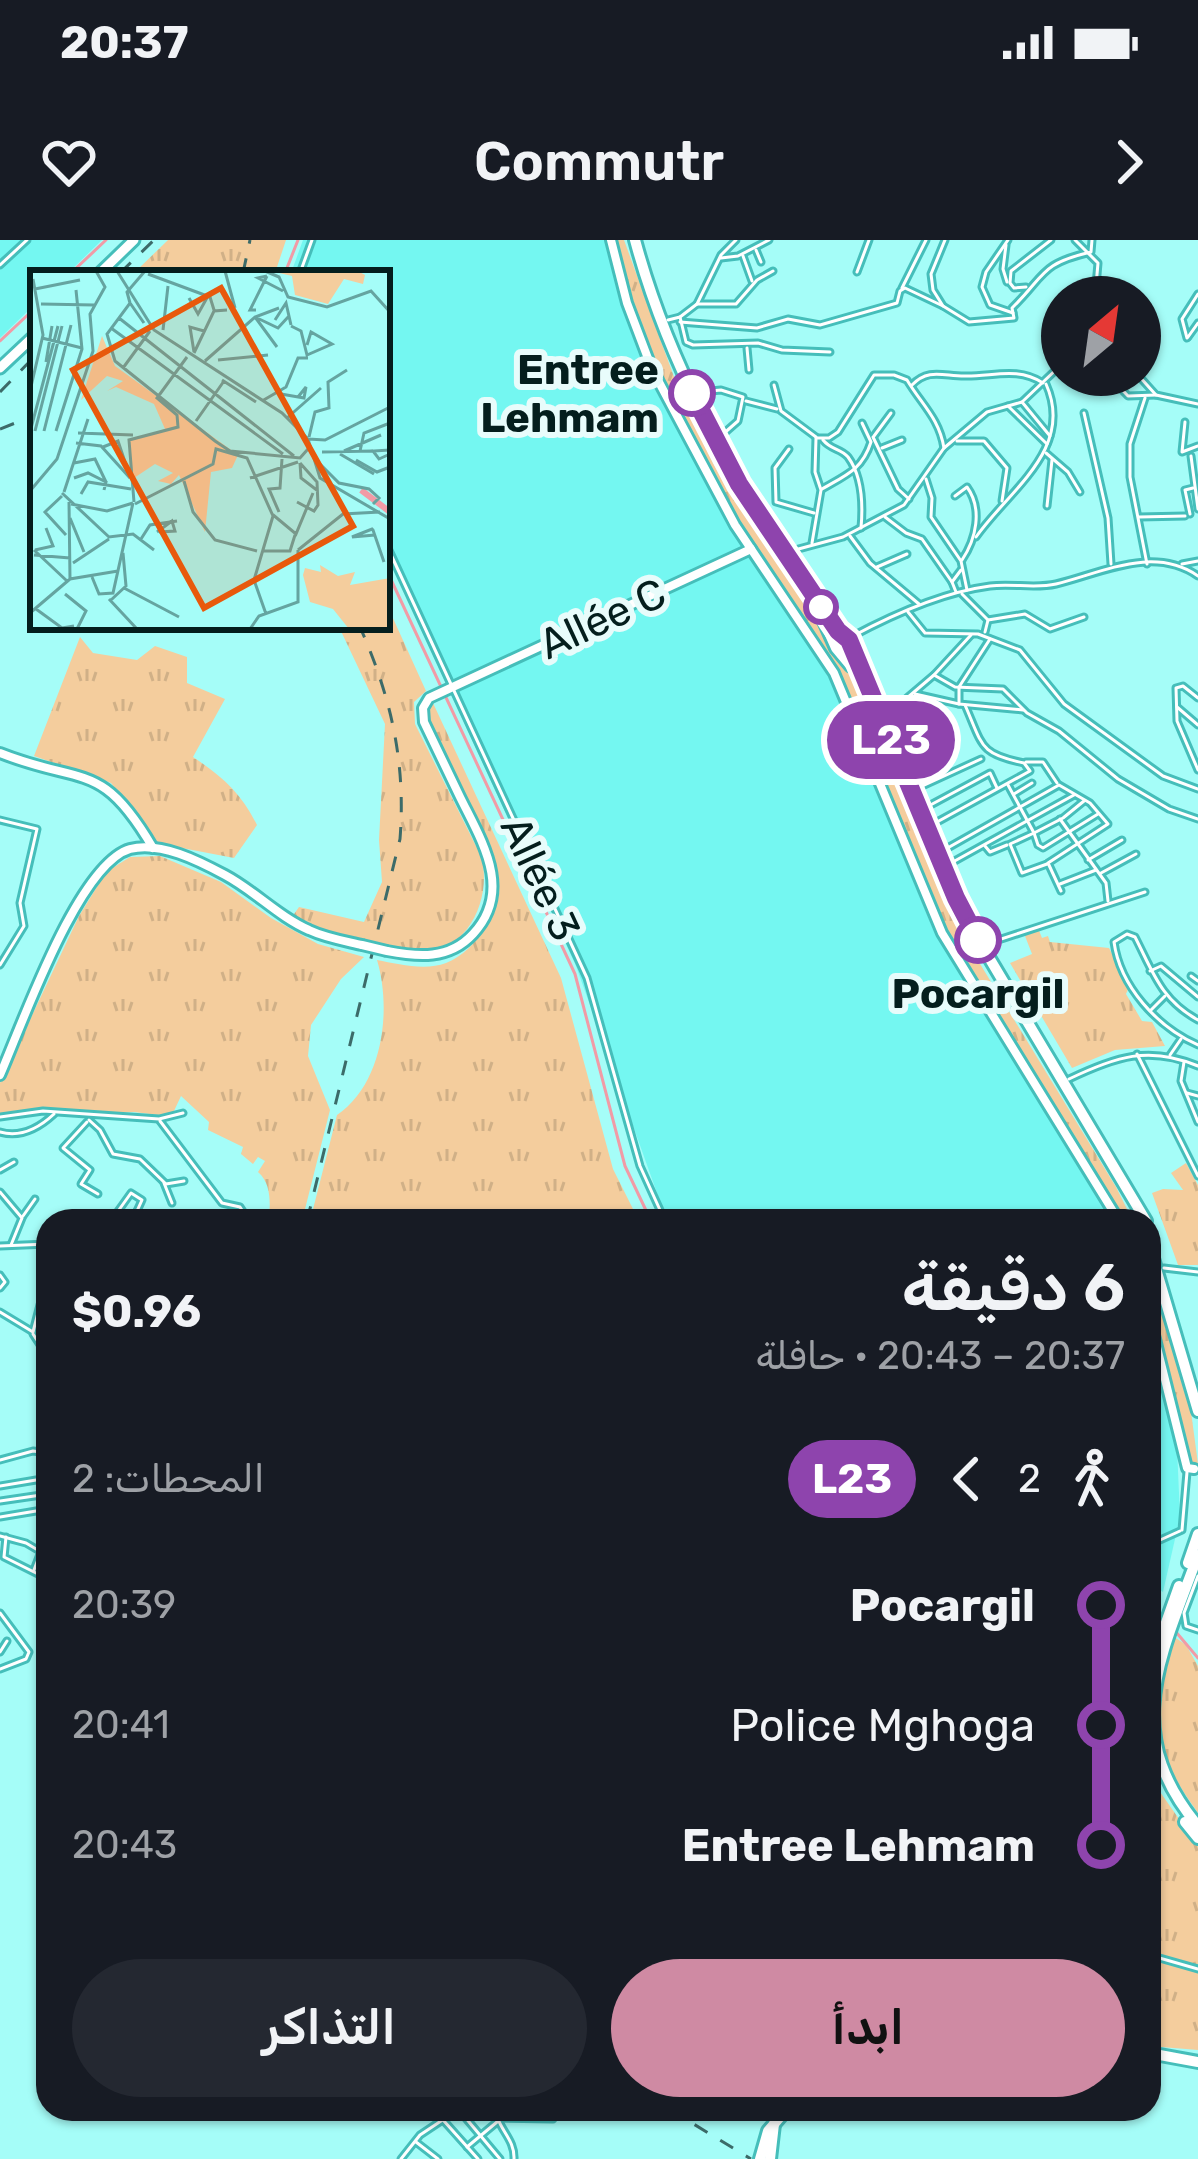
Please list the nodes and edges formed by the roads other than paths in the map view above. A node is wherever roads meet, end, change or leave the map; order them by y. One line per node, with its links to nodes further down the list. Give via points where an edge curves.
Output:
1 (27, 240): 20 (street)
2 (134, 240): 21 (main road)
3 (312, 240): 22 (street)
4 (611, 240): 99 (street, via 652,369)
5 (632, 240): 36 (highway); 120 (highway, via 704,434)
6 (736, 240): 18 (street)
7 (769, 240): 15 (street)
8 (869, 240): 24 (street)
9 (926, 240): 29 (street)
10 (945, 240): 32 (street, via 931,285)
11 (1051, 240): 26 (street, via 1017,264)
12 (1075, 240): 16 (street)
13 (1092, 240): 16 (street)
14 (1007, 241): 26 (street); 34 (street, via 982,287 990,305)
15 (755, 248): 17 (street); 19 (street)
16 (1091, 252): 25 (street); 28 (street, via 1060,260)
17 (742, 254): 18 (street); 27 (street)
18 (719, 258): 31 (street)
19 (761, 262)
20 (0, 266)
21 (103, 270)
22 (301, 270)
23 (773, 271): 27 (street)
24 (856, 272)
25 (1097, 276)
26 (1010, 283): 28 (street, via 1018,290)
27 (753, 284): 33 (street, via 740,302)
28 (1030, 284): 34 (street)
29 (901, 290): 32 (street); 38 (street, via 897,303 820,325)
30 (1198, 294): 37 (street, via 1182,319 1187,338)
31 (697, 304): 33 (street); 35 (street)
32 (944, 306): 34 (street, via 975,323)
33 (724, 307): 38 (street)
34 (1013, 313)
35 (680, 320): 36 (street); 38 (street); 40 (street, via 691,345)
36 (663, 322): 48 (highway)
37 (1198, 322)
38 (723, 325)
39 (30, 340): 42 (main road)
40 (747, 345): 41 (street); 43 (street)
41 (830, 352)
42 (0, 368)
43 (749, 370)
44 (1041, 382): 47 (street, via 1019,373 939,373)
45 (774, 385): 58 (street)
46 (1041, 386): 55 (street)
47 (911, 387): 66 (street, via 900,376 877,374 838,432); 75 (street, via 935,416)
48 (692, 393): 54 (street, via 736,393); 67 (highway)
49 (1048, 396): 65 (street)
50 (1128, 396): 53 (street)
51 (1152, 396): 53 (street)
52 (1161, 396): 56 (street)
53 (1145, 398): 93 (street, via 1130,444)
54 (744, 401): 58 (street); 67 (street, via 734,427)
55 (1022, 402): 57 (street); 65 (street)
56 (1198, 404)
57 (1008, 406): 70 (street, via 987,412); 71 (street)
58 (782, 410): 64 (street)
59 (891, 413): 68 (street)
60 (1084, 413): 107 (street)
61 (1185, 422): 77 (street, via 1182,450)
62 (862, 423): 68 (street)
63 (814, 424): 64 (street)
64 (810, 434): 66 (street)
65 (1051, 437): 71 (street)
66 (819, 438): 80 (street, via 844,453); 83 (street)
67 (713, 439): 101 (highway)
68 (872, 439): 74 (street); 80 (street)
69 (902, 440): 74 (street)
70 (952, 441): 75 (street); 87 (street, via 984,441 1007,468)
71 (1048, 445): 76 (street)
72 (1198, 446): 77 (street)
73 (789, 448): 90 (street, via 775,468 776,502)
74 (880, 448): 86 (street)
75 (944, 448): 81 (street)
76 (1044, 452): 78 (street); 87 (street)
77 (1189, 454): 79 (street); 82 (street)
78 (1052, 458): 84 (street); 88 (street)
79 (1198, 460)
80 (855, 473): 83 (street); 95 (street)
81 (926, 478): 86 (street); 104 (street, via 931,517)
82 (1193, 488): 89 (street); 91 (street, via 1185,490)
83 (821, 490): 90 (street)
84 (1080, 492)
85 (955, 496): 97 (street, via 966,487 972,492)
86 (910, 500): 92 (street)
87 (1003, 503): 97 (street)
88 (1047, 506)
89 (1198, 510): 91 (street)
90 (815, 514): 98 (street)
91 (1188, 515): 93 (street); 94 (street)
92 (884, 516): 95 (street); 111 (street, via 922,539)
93 (1138, 517): 105 (street)
94 (1187, 525)
95 (861, 529): 96 (street)
96 (849, 534): 98 (street); 108 (street)
97 (976, 536): 104 (street)
98 (812, 545): 101 (street)
99 (751, 549): 122 (street, Allée C); 209 (street, via 834,673 942,933)
100 (390, 553): 122 (street, Allée 3)
101 (784, 553): 120 (highway)
102 (907, 554): 108 (street)
103 (1198, 560): 106 (street)
104 (961, 561): 109 (street)
105 (1147, 564): 106 (street); 107 (street)
106 (1180, 564): 110 (street)
107 (1111, 566): 112 (street, via 1051,585)
108 (875, 568): 113 (street)
109 (963, 568): 111 (street); 112 (street)
110 (1198, 576)
111 (952, 582): 112 (street)
112 (961, 592): 113 (street); 116 (street)
113 (922, 607): 114 (street)
114 (908, 612): 117 (street, via 925,633); 120 (street)
115 (1084, 617): 116 (street, via 1050,629 1025,614)
116 (988, 620): 118 (street)
117 (972, 634): 118 (street); 121 (street)
118 (982, 635): 119 (street)
119 (991, 638): 123 (street); 139 (street, via 1024,653 1060,701 1142,762)
120 (843, 643): 129 (highway); 210 (highway, via 965,928)
121 (934, 674): 123 (street); 124 (street)
122 (452, 687): 157 (street, Allée C, bridge, via 429,698 424,722 493,872 481,923 454,948 422,956 307,929 229,877); 208 (street, Allée 3, via 586,978)
123 (958, 688): 126 (street); 128 (street, via 1003,688)
124 (913, 693): 126 (street); 129 (street)
125 (1198, 698): 127 (street, via 1179,686)
126 (962, 704): 128 (street); 133 (street, via 990,754)
127 (1175, 705): 130 (street); 134 (street)
128 (1024, 710): 147 (street, via 1118,779)
129 (882, 718): 140 (highway)
130 (1198, 725)
131 (0, 753): 157 (street, via 97,780)
132 (981, 759): 140 (street)
133 (1024, 763): 136 (street, via 1043,762); 137 (street, via 1029,772)
134 (1198, 770)
135 (1032, 784): 141 (street)
136 (1059, 784): 142 (street); 144 (street)
137 (1008, 785): 138 (street); 141 (street)
138 (998, 789): 145 (street, via 990,773); 159 (street, via 936,823)
139 (1198, 789)
140 (911, 791): 145 (highway)
141 (1012, 794): 144 (street)
142 (1075, 794): 143 (street); 150 (street)
143 (1085, 800): 146 (street); 149 (street)
144 (1019, 808): 150 (street); 159 (street)
145 (920, 811): 159 (highway)
146 (1100, 813): 151 (street); 156 (street, via 1107,828)
147 (1198, 819)
148 (0, 820): 169 (street, via 37,829 20,903 22,931)
149 (1060, 820): 151 (street); 152 (street)
150 (1027, 822): 152 (street); 154 (street)
151 (1069, 832): 152 (street, via 1041,848); 156 (street)
152 (1034, 833): 155 (street)
153 (1122, 840): 158 (street)
154 (984, 844): 155 (street, via 990,852); 164 (street)
155 (1010, 844): 162 (street, via 1022,873)
156 (1078, 845): 161 (street); 162 (street)
157 (153, 848): 183 (street, via 118,854 97,871)
158 (1106, 850): 161 (street); 163 (street)
159 (941, 852): 164 (highway)
160 (1136, 854): 163 (street)
161 (1088, 860): 165 (street)
162 (1048, 863): 165 (street, via 1060,888)
163 (1114, 863): 165 (street)
164 (943, 868): 168 (highway)
165 (1097, 872): 167 (street)
166 (1145, 892): 167 (street)
167 (1108, 903): 168 (street)
168 (981, 946): 184 (highway)
169 (0, 965)
170 (1149, 972): 173 (street); 174 (street, via 1161,966); 175 (street, via 1135,937 1114,941)
171 (1191, 976): 172 (street)
172 (1198, 981)
173 (1165, 996): 175 (street); 176 (street)
174 (1198, 997)
175 (1150, 1012): 177 (street)
176 (1198, 1020)
177 (1182, 1037): 178 (street); 180 (street)
178 (1198, 1045)
179 (1136, 1054): 180 (street); 184 (street); 196 (street)
180 (1170, 1055): 181 (street)
181 (1184, 1060): 182 (street); 185 (street)
182 (1198, 1066)
183 (0, 1075)
184 (1065, 1081): 211 (highway)
185 (1185, 1093): 186 (street); 192 (street)
186 (1198, 1096)
187 (55, 1112): 189 (street); 190 (street); 193 (street, via 32,1130)
188 (183, 1113): 191 (street)
189 (0, 1117)
190 (91, 1118): 191 (street); 200 (street, via 110,1151 140,1159); 202 (street, via 63,1148 90,1170 81,1184)
191 (159, 1119): 207 (street, via 222,1203)
192 (1198, 1122)
193 (0, 1132)
194 (1198, 1159): 196 (street)
195 (14, 1162): 197 (street)
196 (1191, 1162): 198 (street)
197 (0, 1170)
198 (1198, 1176)
199 (184, 1180): 200 (street)
200 (164, 1182): 204 (street)
201 (0, 1192): 212 (street)
202 (98, 1194)
203 (35, 1199): 212 (street)
204 (172, 1202)
205 (119, 1209): 206 (street, via 130,1193 142,1200)
206 (138, 1209)
207 (241, 1209)
208 (660, 1209)
209 (1112, 1209)
210 (1136, 1209)
211 (1137, 1209)
212 (22, 1218): 213 (street)
213 (11, 1244): 214 (street); 215 (street)
214 (36, 1244)
215 (0, 1245)
216 (1161, 1261): 217 (highway)
217 (1164, 1268): 218 (street); 227 (highway)
218 (1198, 1272)
219 (0, 1276): 221 (street)
220 (1161, 1286): 228 (highway)
221 (0, 1288)
222 (0, 1312): 224 (street)
223 (36, 1318): 224 (street)
224 (32, 1332): 225 (street)
225 (36, 1338)
226 (1161, 1356): 231 (street)
227 (1198, 1389)
228 (1198, 1411)
229 (36, 1452): 230 (street)
230 (0, 1460)
231 (1194, 1468): 238 (street)
232 (36, 1480): 233 (street)
233 (0, 1486)
234 (36, 1496): 235 (street)
235 (0, 1501)
236 (36, 1511): 237 (street)
237 (0, 1517)
238 (1182, 1530): 240 (street); 241 (street)
239 (3, 1536): 242 (street); 244 (street, via 4,1556)
240 (1161, 1540)
241 (1197, 1545): 248 (highway)
242 (36, 1548)
243 (36, 1563): 244 (street)
244 (34, 1570)
245 (1198, 1576): 247 (street, via 1184,1617)
246 (0, 1612): 253 (street, via 29,1654)
247 (1197, 1632)
248 (1165, 1633): 250 (highway); 251 (highway)
249 (7, 1641): 252 (street)
250 (1161, 1643)
251 (1161, 1651)
252 (0, 1652)
253 (0, 1669)
254 (1161, 1758): 256 (highway)
255 (1161, 1784): 256 (highway)
256 (1195, 1826): 257 (highway)
257 (1198, 1837)
258 (1161, 1958): 259 (street)
259 (1198, 1969)
260 (1161, 2055): 261 (highway)
261 (1198, 2060)
262 (442, 2121): 270 (street)
263 (444, 2121): 271 (street)
264 (468, 2121): 269 (street)
265 (496, 2121): 269 (street)
266 (498, 2121): 276 (street)
267 (777, 2121): 268 (highway)
268 (774, 2124): 277 (highway); 278 (highway)
269 (479, 2136): 271 (street); 275 (street)
270 (415, 2141): 272 (street); 273 (street)
271 (466, 2148): 274 (street)
272 (401, 2159)
273 (438, 2159)
274 (478, 2159)
275 (500, 2159)
276 (514, 2159)
277 (760, 2159)
278 (770, 2159)

